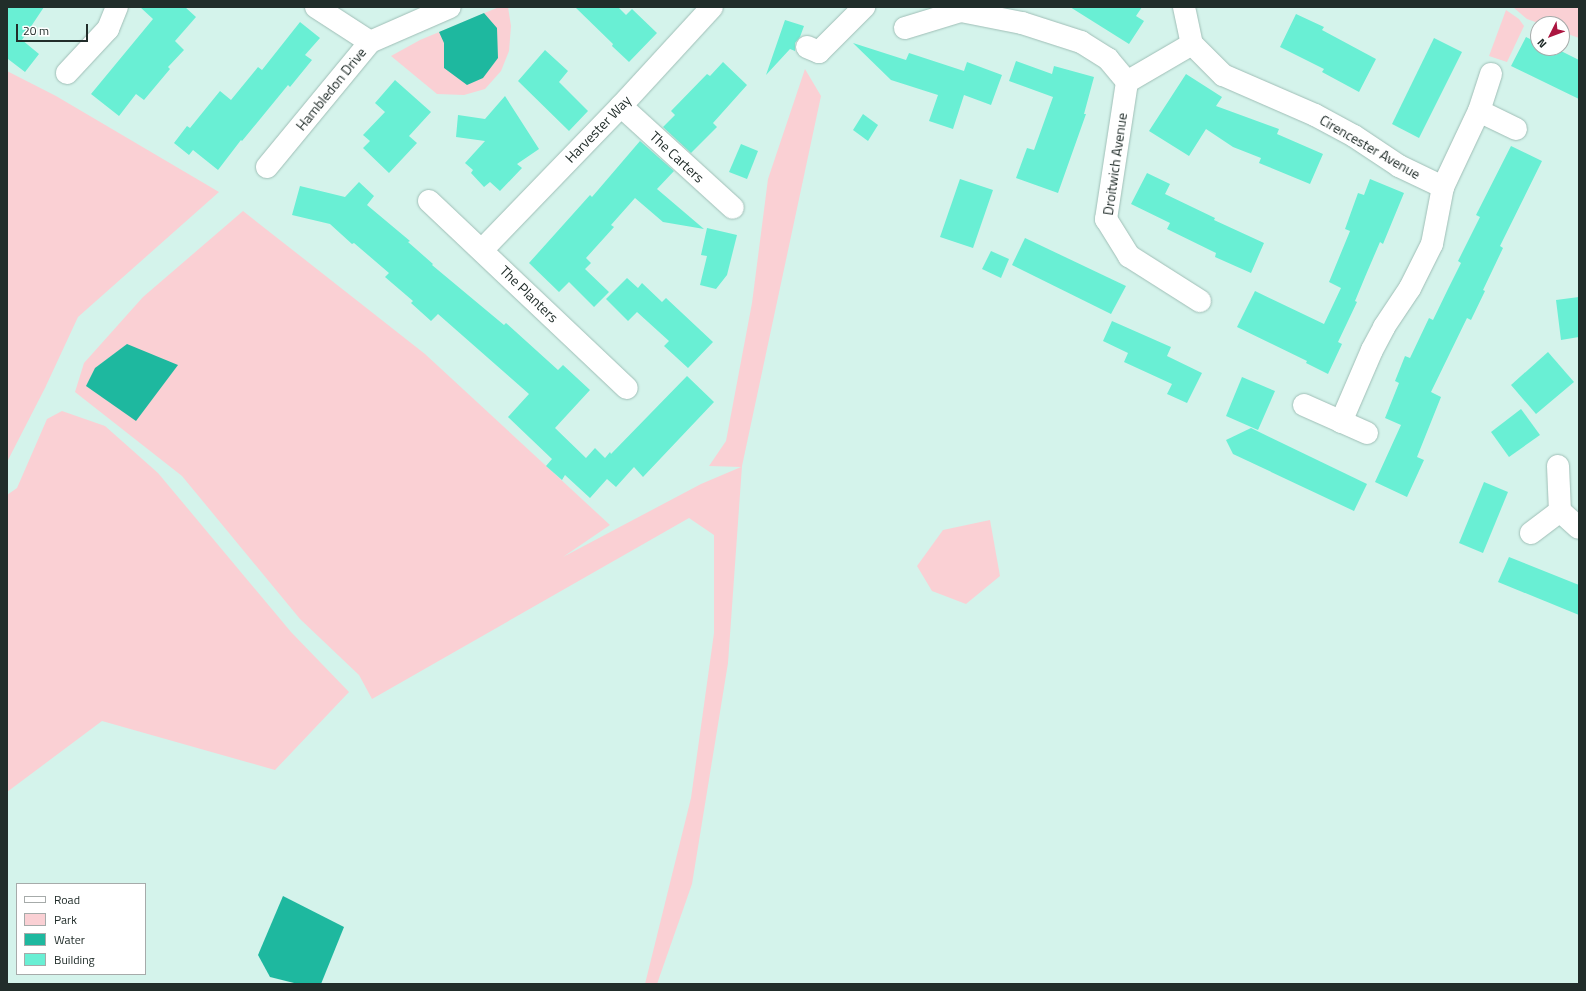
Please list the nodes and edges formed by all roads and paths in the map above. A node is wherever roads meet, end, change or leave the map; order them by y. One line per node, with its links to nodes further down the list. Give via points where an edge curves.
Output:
1 (117, 7): 11 (street, via 108,29)
2 (316, 7): 8 (street)
3 (450, 7): 8 (street, Hambledon Drive)
4 (864, 7): 10 (street, via 819,52)
5 (1184, 7): 9 (street)
6 (700, 11): 14 (street, Harvester Way)
7 (905, 28): 13 (street, via 960,11 1022,23 1081,42 1108,59)
8 (370, 42): 17 (street, Hambledon Drive)
9 (1192, 44): 13 (street); 18 (street, Cirencester Avenue, via 1223,75 1315,115 1354,136 1399,166)
10 (808, 47)
11 (67, 73)
12 (1491, 74): 15 (street)
13 (1127, 82): 22 (street, Droitwich Avenue, via 1106,219 1129,256)
14 (621, 106): 20 (street, The Carters); 21 (street, Harvester Way)
15 (1479, 111): 16 (street); 18 (street)
16 (1516, 129)
17 (267, 167)
18 (1443, 187): 25 (street, via 1432,244 1410,288 1372,350)
19 (429, 201): 21 (street, The Planters)
20 (733, 208)
21 (482, 250): 23 (street, The Planters)
22 (1200, 300)
23 (627, 388)
24 (1304, 405): 25 (street)
25 (1341, 422): 26 (street)
26 (1367, 433)
27 (1558, 466): 28 (street)
28 (1560, 511): 29 (street); 30 (street)
29 (1579, 528)
30 (1531, 532)

